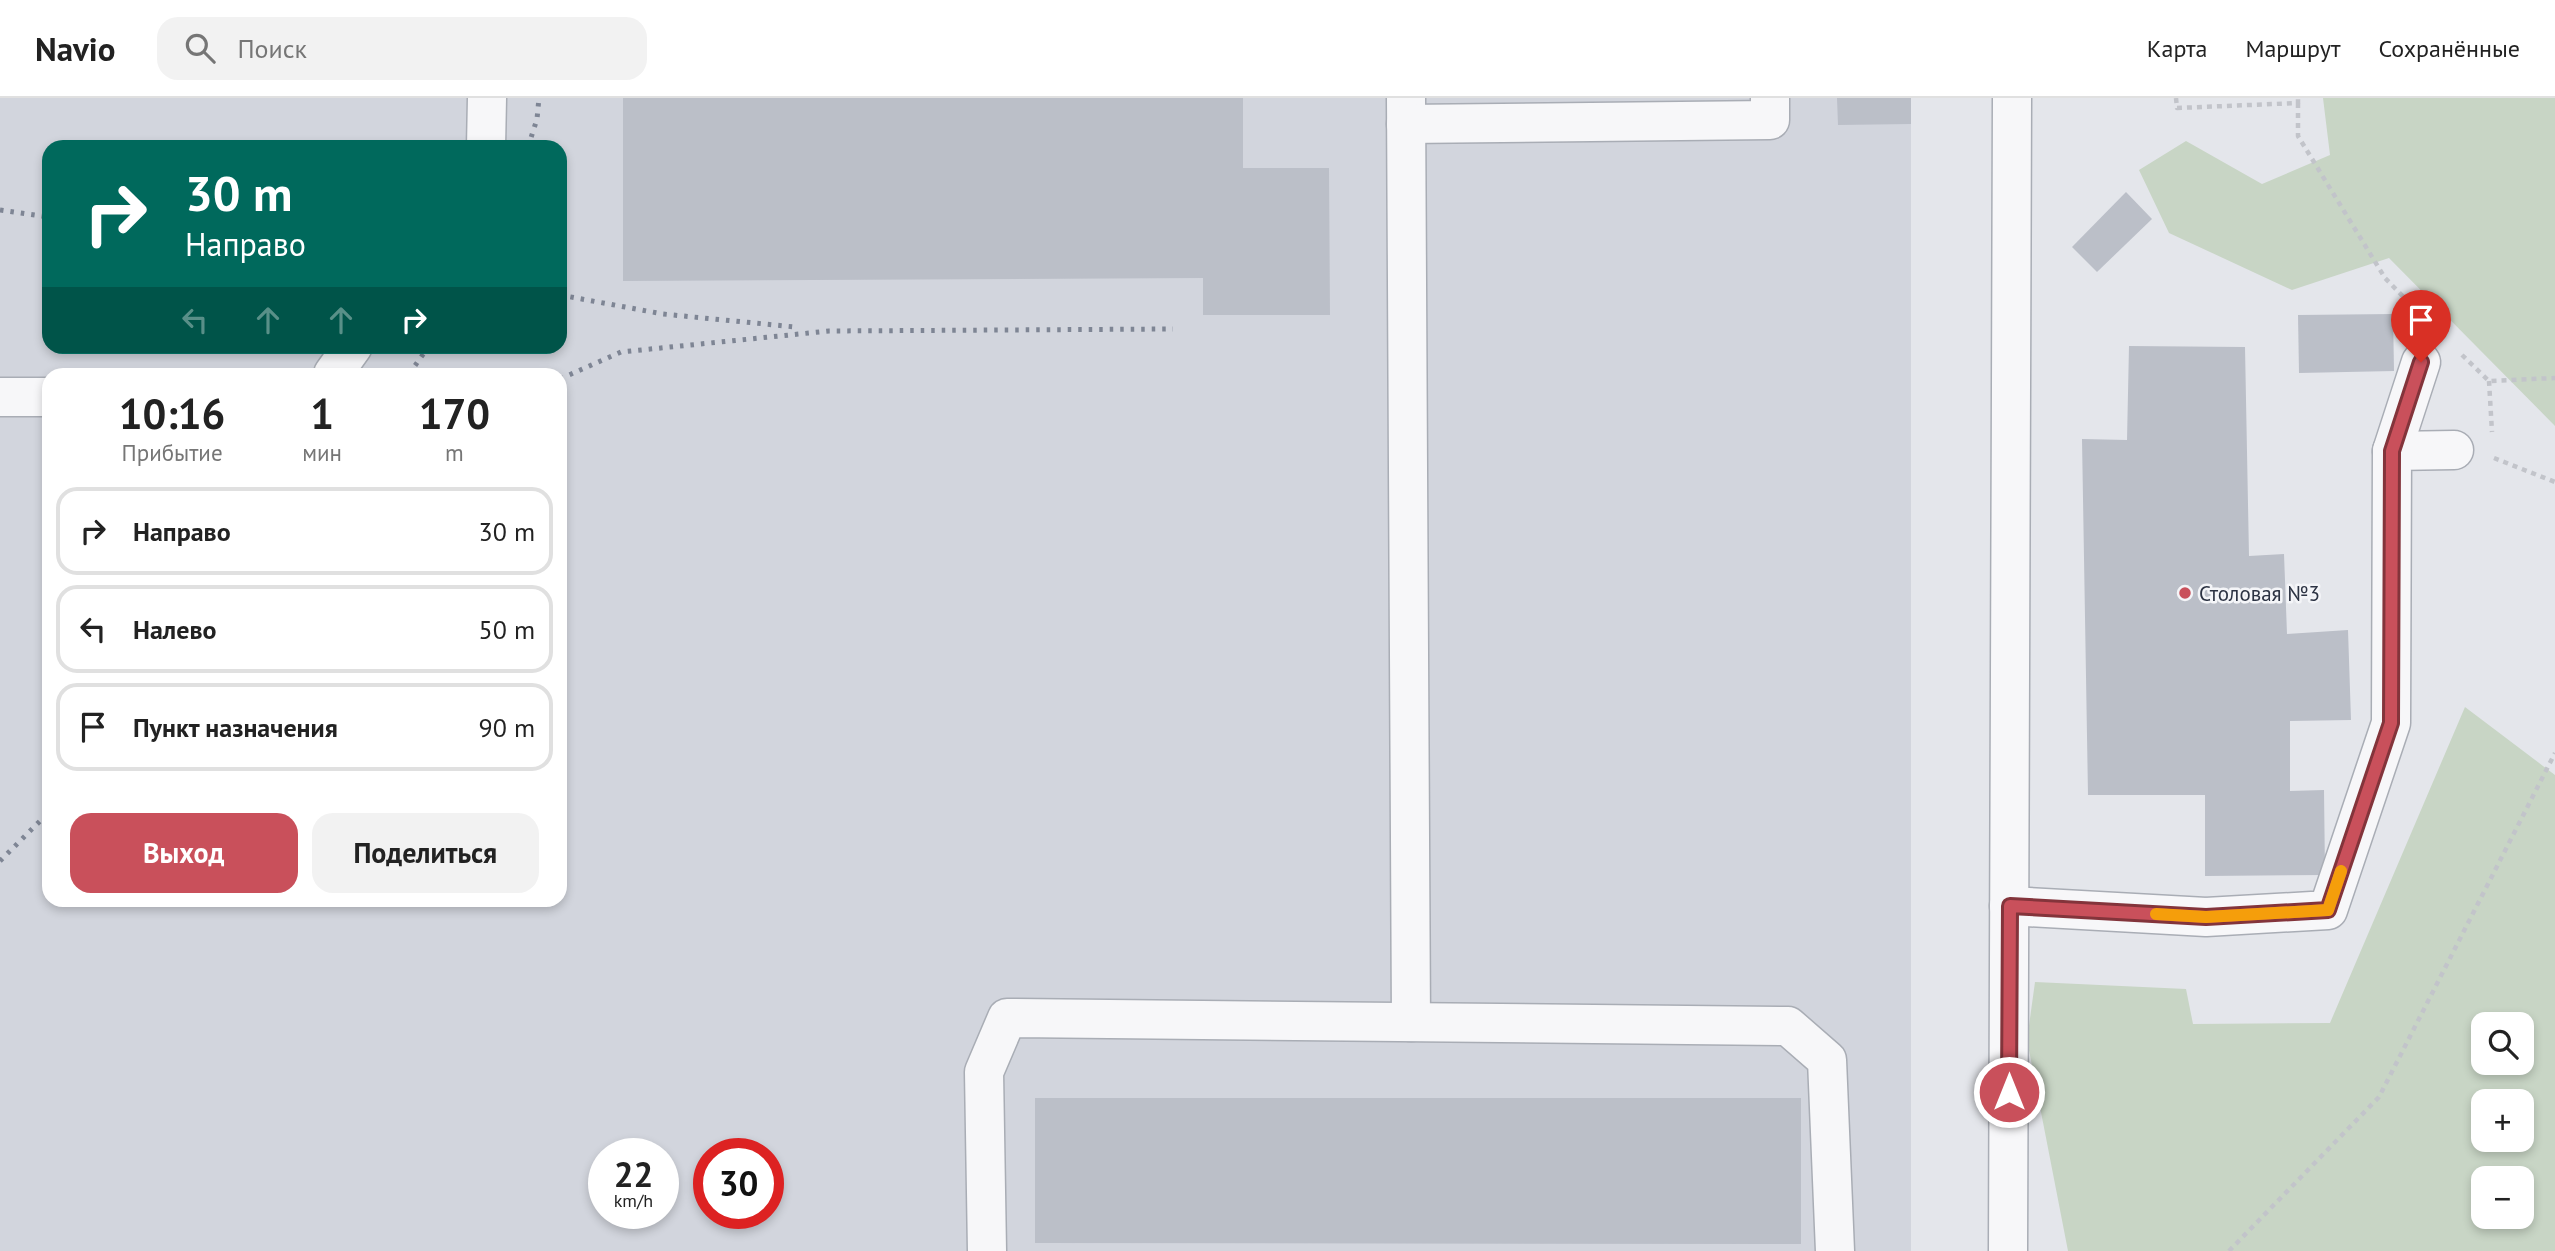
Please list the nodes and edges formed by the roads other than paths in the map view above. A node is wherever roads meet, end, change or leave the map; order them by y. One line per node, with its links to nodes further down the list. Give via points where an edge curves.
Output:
1 (487, 98): 5 (street)
2 (1770, 98): 4 (street, via 1770,120)
3 (2012, 98): 11 (street)
4 (1406, 111): 12 (street)
5 (486, 140)
6 (2421, 362): 10 (street)
7 (0, 397): 8 (street)
8 (42, 397)
9 (2454, 450): 10 (street)
10 (2392, 451): 11 (street, via 2391,723 2328,910 2206,917)
11 (2010, 906): 15 (street)
12 (1411, 1022): 13 (street, via 1007,1018 984,1072); 14 (street, via 1788,1026 1827,1060)
13 (987, 1251)
14 (1835, 1251)
15 (2008, 1251)

